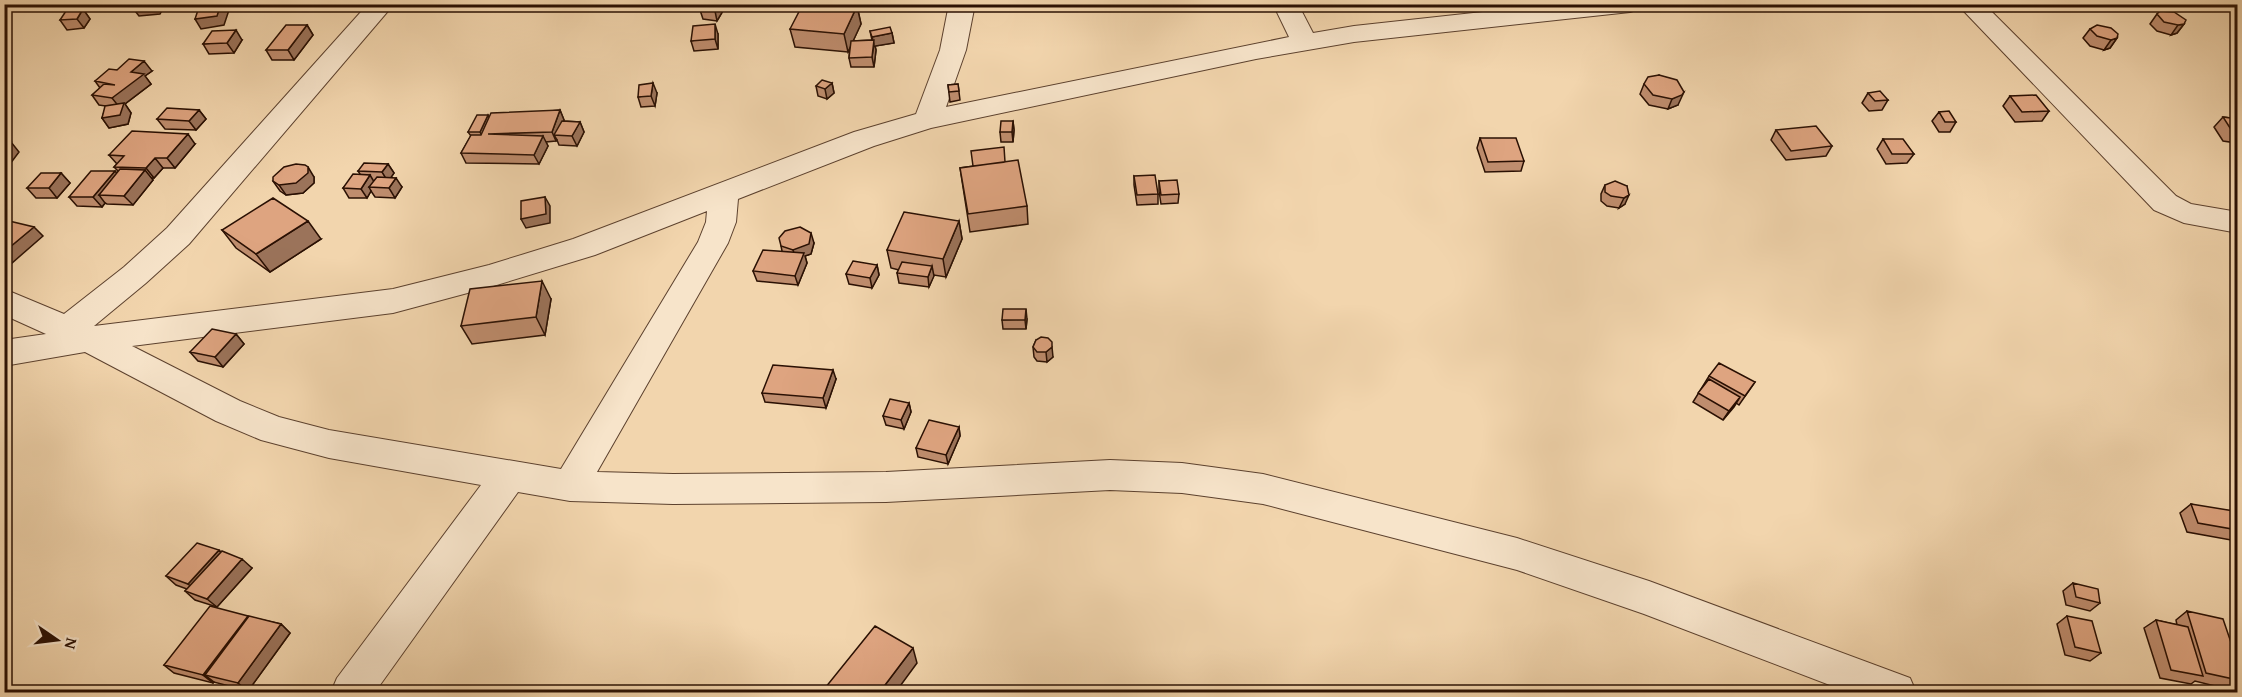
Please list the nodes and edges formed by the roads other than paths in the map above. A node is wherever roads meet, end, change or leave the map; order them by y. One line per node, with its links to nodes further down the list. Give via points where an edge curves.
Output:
1 (382, 4): 11 (street, via 178,236)
2 (962, 4): 7 (street, via 952,58)
3 (1285, 4): 6 (street)
4 (1969, 4): 9 (street, via 2165,202 2184,213)
5 (1617, 5): 6 (street, via 1354,34)
6 (1305, 43): 7 (street)
7 (927, 120): 8 (street, via 864,139)
8 (724, 193): 11 (street, via 584,247 393,301); 14 (street, via 721,222 713,243)
9 (2238, 223)
10 (4, 301): 11 (street)
11 (78, 334): 12 (street); 13 (street, via 273,430 329,444)
12 (4, 353)
13 (509, 476): 14 (street); 15 (street)
14 (570, 486): 16 (street, via 886,487 1110,475 1182,478 1263,489 1517,554 1649,598)
15 (351, 693)
16 (1896, 693)

